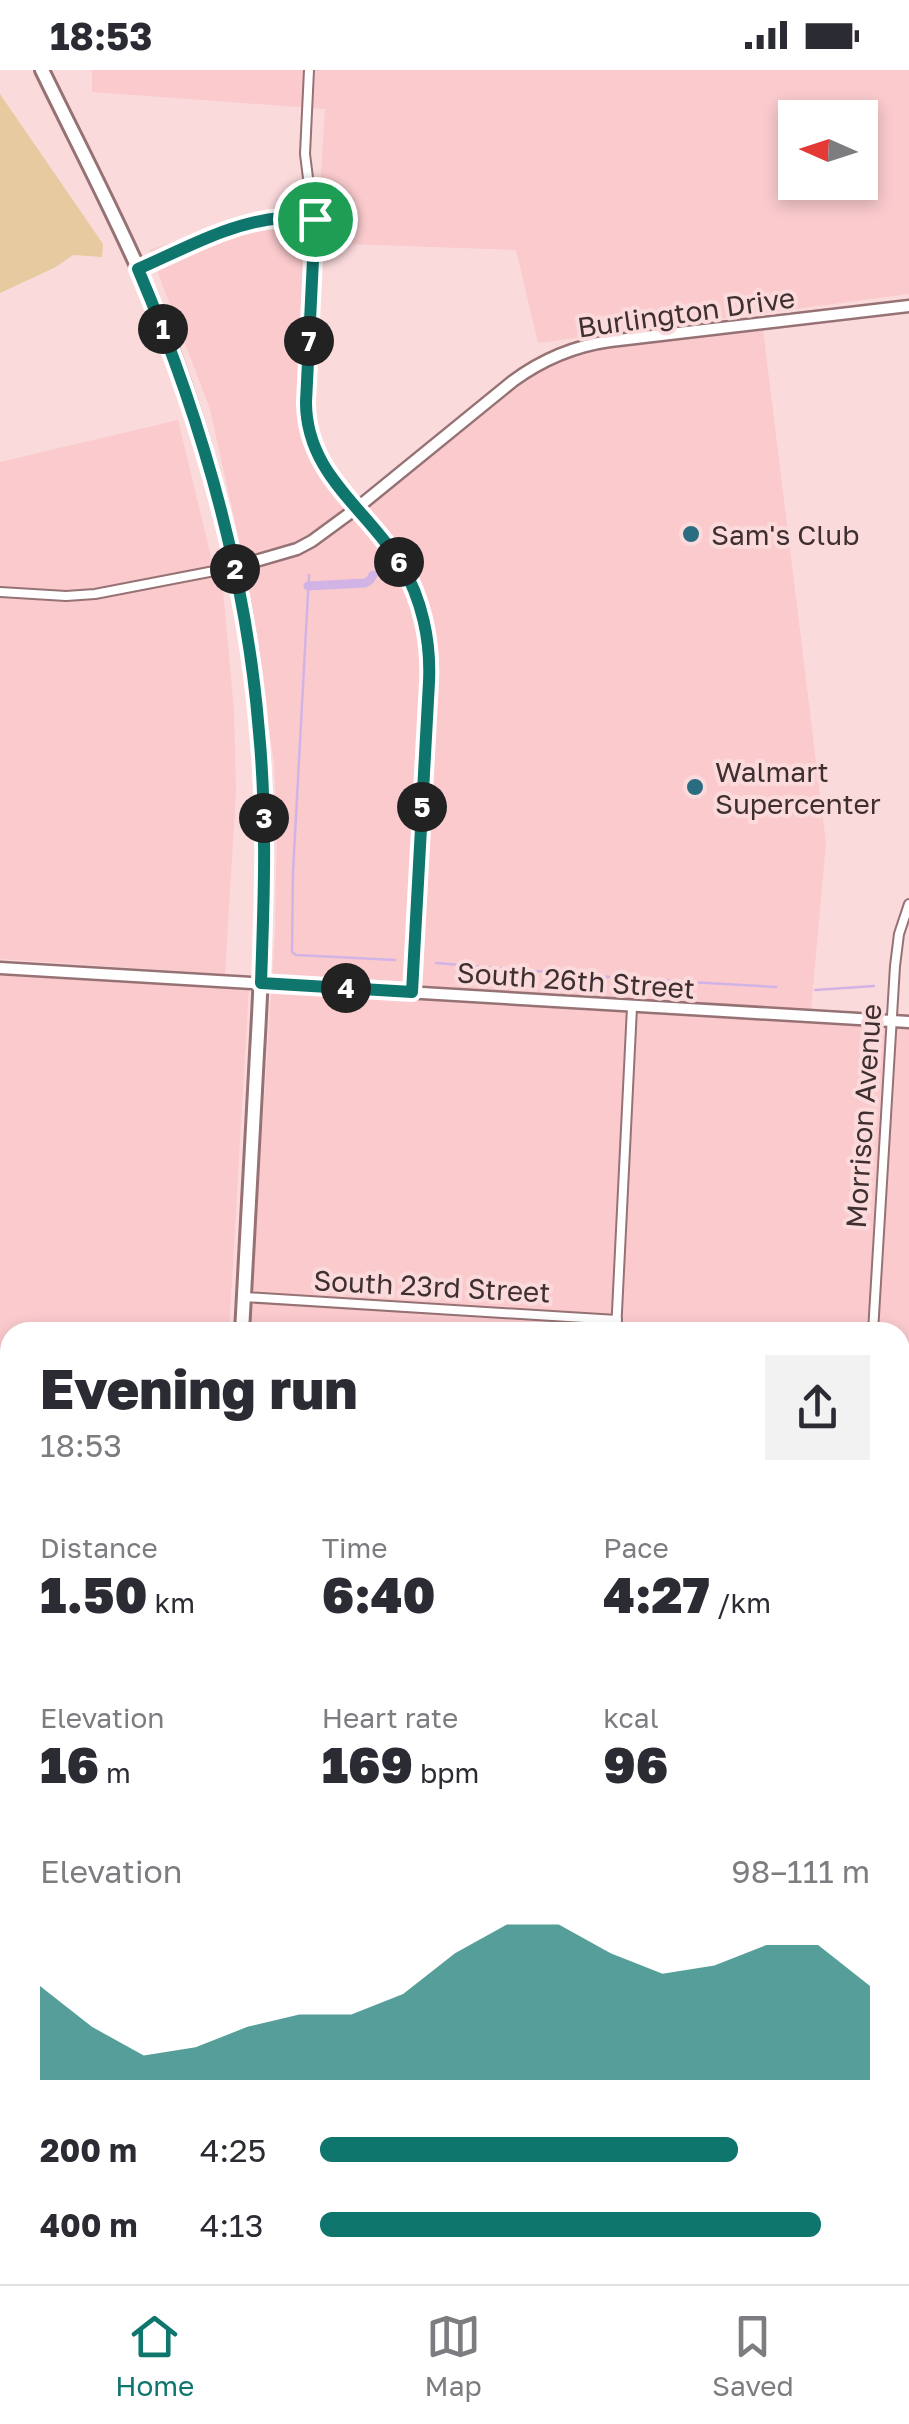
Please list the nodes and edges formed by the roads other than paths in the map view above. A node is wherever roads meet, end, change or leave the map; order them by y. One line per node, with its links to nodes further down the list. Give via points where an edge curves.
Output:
1 (42, 70): 4 (main road)
2 (309, 70): 3 (street, via 305,154)
3 (315, 219): 4 (street, via 252,222); 6 (street, via 306,423 317,456)
4 (138, 269): 7 (main road, via 191,404)
5 (909, 306): 6 (street, Burlington Drive, via 610,341 562,353 513,381)
6 (357, 508): 7 (street, Burlington Drive, via 305,546); 12 (street, via 404,569 428,642)
7 (235, 567): 8 (street, Burlington Drive, via 95,594); 11 (main road, via 260,745)
8 (0, 592)
9 (909, 904): 14 (street, Morrison Avenue, via 897,948)
10 (0, 968): 11 (street, South 26th Street)
11 (261, 983): 12 (street, South 26th Street); 16 (main road)
12 (412, 992): 13 (street, South 26th Street)
13 (632, 1007): 14 (street, South 26th Street); 17 (street)
14 (891, 1021): 15 (street, South 26th Street); 19 (street, Morrison Avenue)
15 (909, 1022)
16 (244, 1297): 17 (street, South 23rd Street); 18 (main road)
17 (617, 1320)
18 (243, 1322)
19 (874, 1322)

